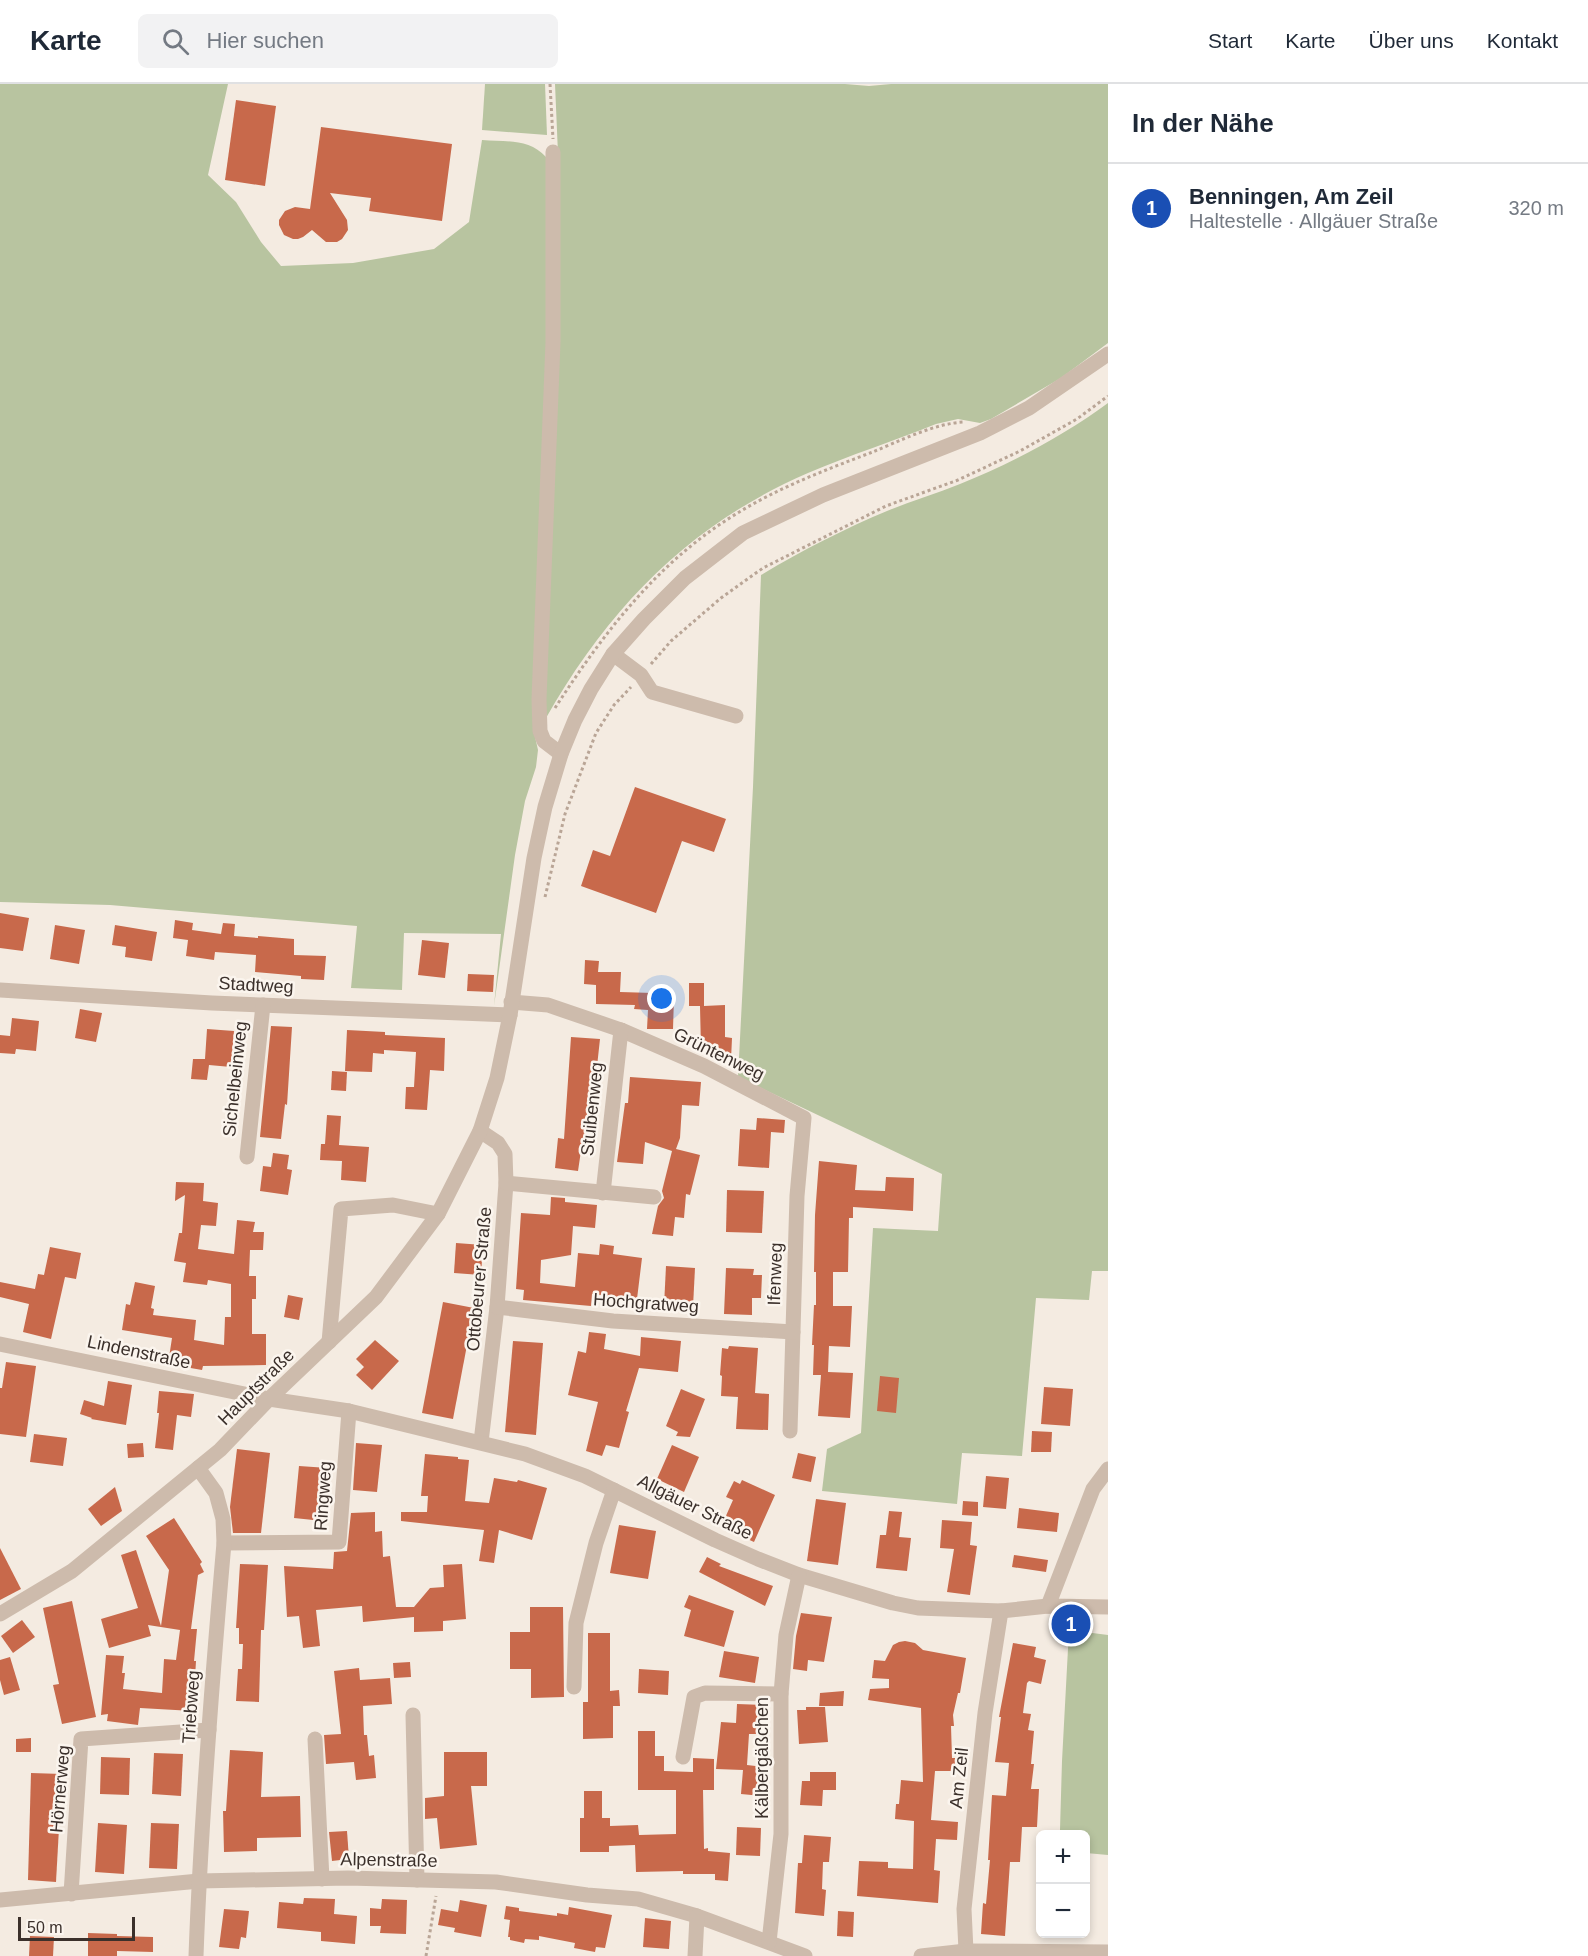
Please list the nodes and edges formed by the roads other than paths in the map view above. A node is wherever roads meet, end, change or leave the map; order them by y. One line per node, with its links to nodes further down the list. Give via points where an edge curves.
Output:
1 (553, 152): 5 (street, via 553,342 539,699 544,741)
2 (1108, 354): 3 (street, Hauptstraße, via 1029,408 980,433 823,495 743,533 685,578)
3 (614, 654): 4 (street, via 641,675 652,692); 5 (street, Hauptstraße, via 574,720)
4 (736, 716)
5 (561, 754): 8 (street, Hauptstraße, via 534,858)
6 (0, 990): 7 (street, Stadtweg)
7 (263, 1005): 8 (street, Stadtweg); 12 (street, Sichelbeinweg)
8 (510, 1008): 9 (street, Grüntenweg, via 548,1005); 11 (street, Hauptstraße, via 497,1078)
9 (621, 1030): 10 (street, Grüntenweg, via 704,1066); 14 (street, Stuibenweg)
10 (804, 1118): 18 (street, Ifenweg)
11 (480, 1131): 13 (street, Ottobeurer Straße, via 498,1143 505,1154); 16 (street, Hauptstraße)
12 (247, 1157)
13 (506, 1183): 14 (street); 17 (street, Ottobeurer Straße)
14 (603, 1192): 15 (street)
15 (654, 1197)
16 (438, 1214): 19 (street, Hauptstraße, via 376,1297); 19 (street, via 393,1205 341,1209)
17 (496, 1307): 18 (street, Hochgratweg, via 613,1321); 24 (street, Ottobeurer Straße)
18 (793, 1332): 23 (street, Ifenweg)
19 (329, 1342): 21 (street, Hauptstraße)
20 (0, 1344): 21 (street, Lindenstraße)
21 (270, 1399): 22 (street, Allgäuer Straße); 25 (street, Hauptstraße)
22 (349, 1411): 24 (street, Allgäuer Straße); 28 (street, Ringweg, via 339,1542)
23 (790, 1431)
24 (481, 1442): 27 (street, Allgäuer Straße, via 554,1463)
25 (198, 1468): 28 (street, Triebweg, via 216,1492); 33 (street, Hauptstraße, via 72,1571)
26 (1108, 1469): 30 (street, via 1093,1489)
27 (614, 1490): 29 (street, Allgäuer Straße, via 715,1540); 34 (street, via 576,1623)
28 (224, 1543): 37 (street, Triebweg)
29 (799, 1575): 32 (street, Allgäuer Straße, via 918,1608); 35 (street, Kälbergäßchen, via 786,1635)
30 (1048, 1606): 31 (street, Allgäuer Straße); 32 (street, Allgäuer Straße)
31 (1108, 1608)
32 (1001, 1611): 47 (street, Am Zeil, via 985,1713 964,1909)
33 (0, 1614)
34 (574, 1687)
35 (781, 1695): 39 (street, via 705,1693 694,1697); 46 (street, Kälbergäßchen, via 781,1834)
36 (414, 1715): 41 (street)
37 (208, 1730): 42 (street, Triebweg); 43 (street, Hörnerweg, via 81,1739)
38 (315, 1740): 40 (street)
39 (684, 1757)
40 (322, 1879): 41 (street, Alpenstraße); 42 (street, Alpenstraße)
41 (417, 1880): 45 (street, Alpenstraße, via 496,1882 638,1899)
42 (199, 1881): 43 (street, Alpenstraße); 49 (street, Triebweg)
43 (71, 1894): 44 (street, Alpenstraße)
44 (0, 1900)
45 (697, 1916): 46 (street, Alpenstraße); 50 (street)
46 (769, 1942): 51 (street)
47 (966, 1951): 48 (street); 52 (street)
48 (1108, 1952)
49 (196, 1956)
50 (695, 1956)
51 (805, 1956)
52 (921, 1956)

